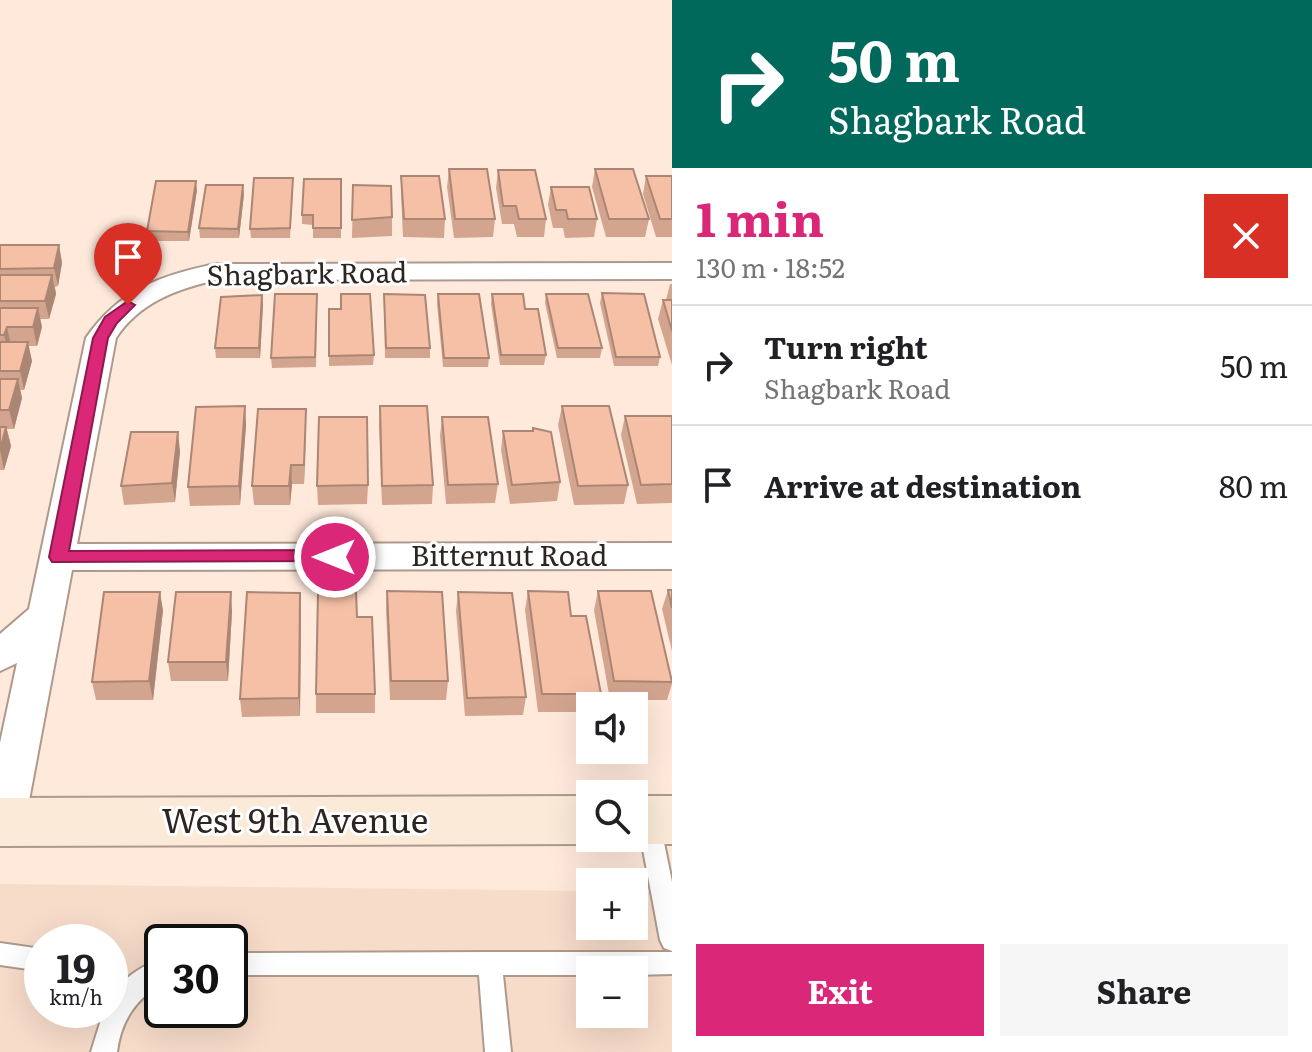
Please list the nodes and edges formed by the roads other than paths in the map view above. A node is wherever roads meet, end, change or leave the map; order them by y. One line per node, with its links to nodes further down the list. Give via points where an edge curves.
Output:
1 (672, 271): 3 (street, Shagbark Road, via 216,272 150,292 111,320 101,338)
2 (672, 556): 3 (street, Bitternut Road)
3 (58, 557): 4 (street, Shagbark Road)
4 (47, 614): 5 (street); 6 (street, Shagbark Road)
5 (0, 656)
6 (13, 714): 9 (street, Shagbark Road)
7 (576, 820): 9 (street, West 9th Avenue)
8 (652, 820): 10 (lane)
9 (2, 822)
10 (672, 940)
11 (0, 954): 12 (lane)
12 (24, 957)
13 (490, 963): 14 (lane); 15 (lane); 18 (lane)
14 (672, 963)
15 (248, 964)
16 (107, 1028): 17 (lane)
17 (104, 1052)
18 (498, 1052)

